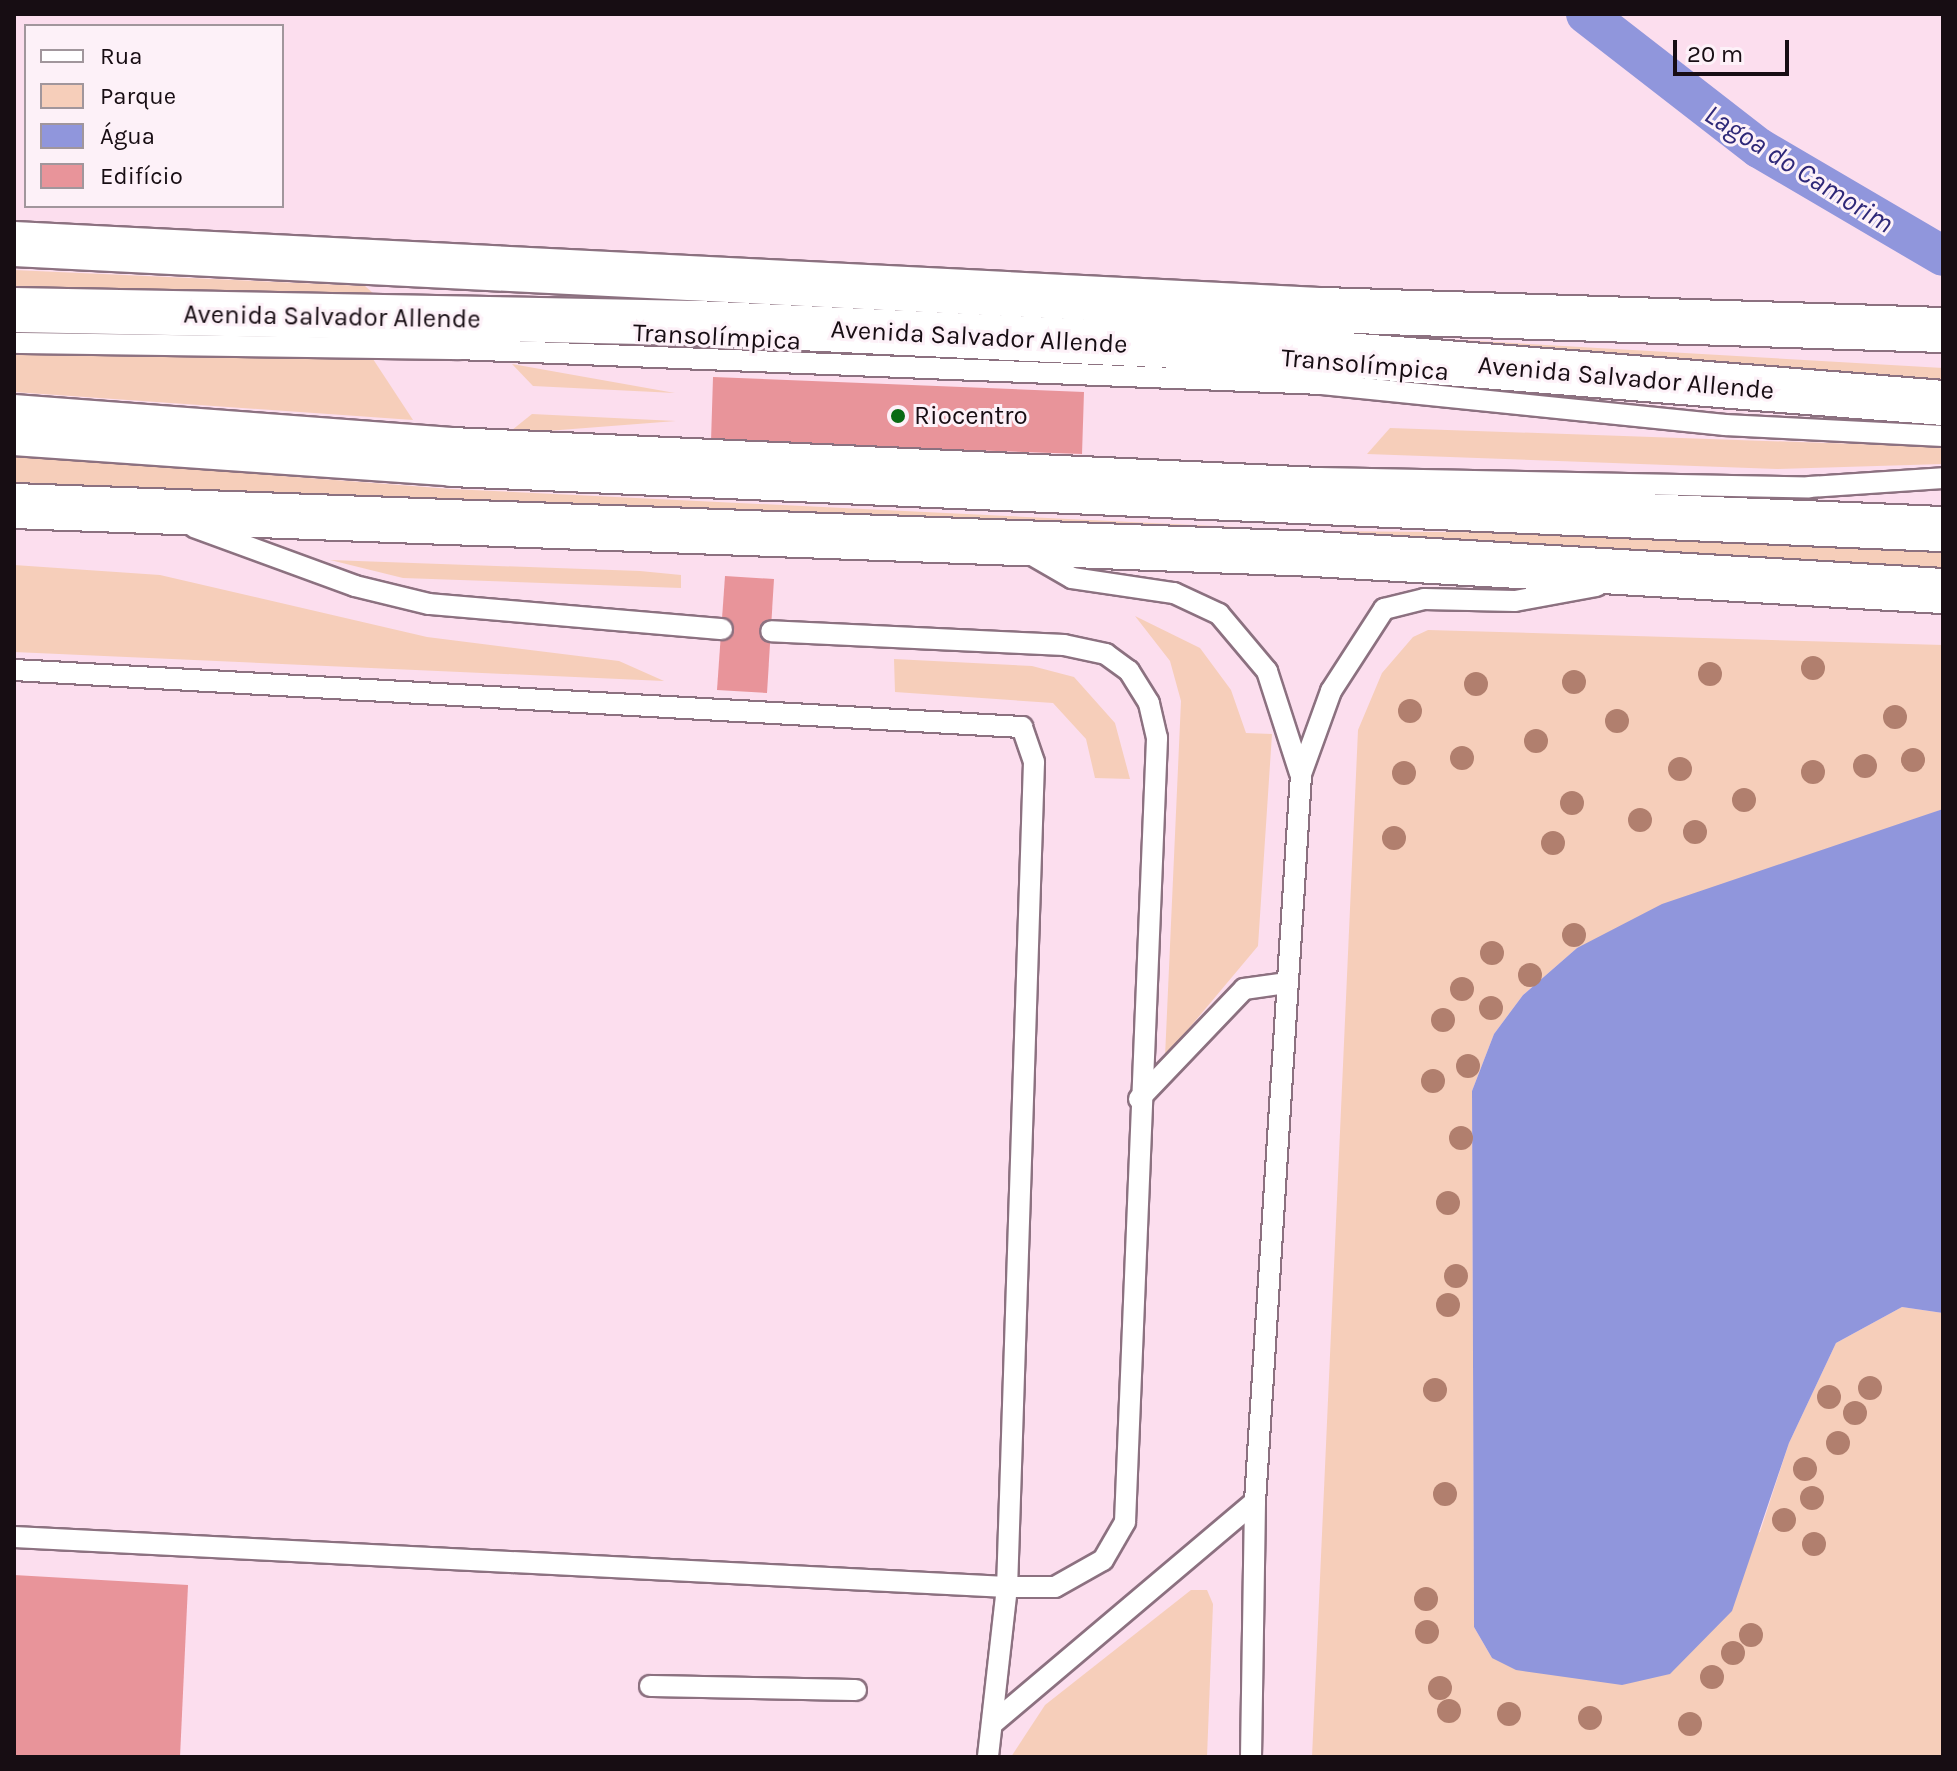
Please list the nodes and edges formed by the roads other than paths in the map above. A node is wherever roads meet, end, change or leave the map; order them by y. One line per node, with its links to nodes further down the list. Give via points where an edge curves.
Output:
1 (14, 244): 3 (main road, Avenida Salvador Allende, via 1323,310)
2 (14, 310): 5 (main road, Avenida Salvador Allende, via 743,325 1322,353)
3 (1931, 330)
4 (14, 343): 8 (lane, Transolímpica, via 458,349 1322,384 1725,425)
5 (1943, 403)
6 (14, 405): 9 (lane, via 452,438 1319,478 1809,487)
7 (14, 433): 12 (main road, via 468,465)
8 (1943, 436)
9 (1943, 478)
10 (14, 506): 11 (main road)
11 (145, 510): 13 (main road); 16 (lane, via 391,596)
12 (1943, 529)
13 (1020, 548): 14 (main road, via 1314,554); 19 (lane, via 1072,578 1174,593 1219,614 1267,671)
14 (1640, 579): 15 (main road); 19 (lane, via 1515,601 1424,599 1384,609 1331,691)
15 (1943, 591)
16 (722, 629)
17 (771, 631): 21 (lane, via 1064,645 1106,654 1129,671 1149,703 1157,738)
18 (14, 670): 24 (lane, via 1022,727 1034,762)
19 (1301, 774): 20 (lane)
20 (1286, 983): 21 (lane, via 1244,989); 22 (lane)
21 (1139, 1099): 24 (lane, via 1125,1522 1103,1560 1080,1579)
22 (1255, 1502): 27 (lane); 29 (lane)
23 (14, 1537): 24 (lane)
24 (1007, 1587): 27 (lane)
25 (650, 1686): 26 (lane)
26 (856, 1690)
27 (992, 1724): 28 (lane)
28 (988, 1757)
29 (1251, 1757)

